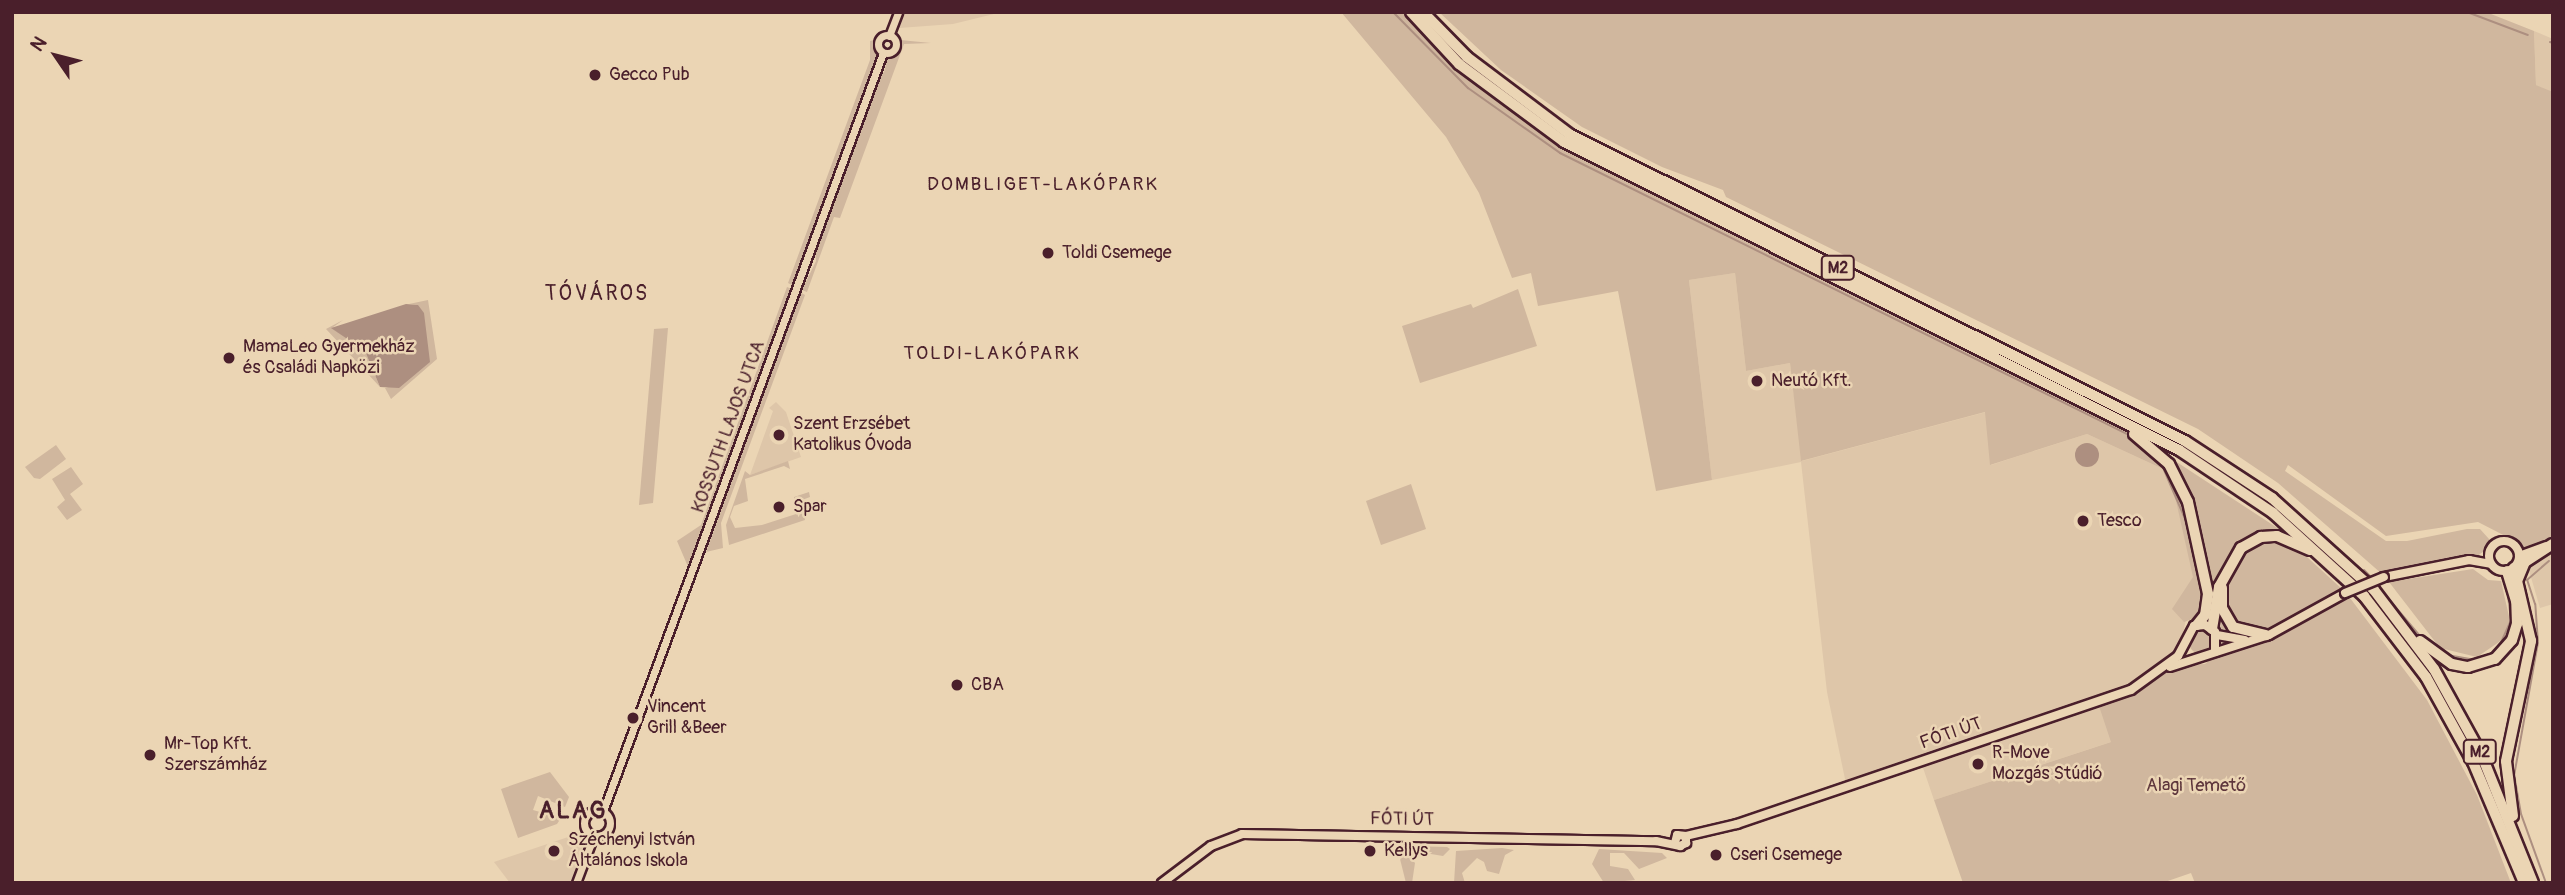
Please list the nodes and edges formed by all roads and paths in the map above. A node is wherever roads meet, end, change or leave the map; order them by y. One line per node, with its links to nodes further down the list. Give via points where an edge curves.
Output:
1 (898, 12): 4 (street)
2 (1411, 12): 6 (highway, M2, via 1459,64 1564,142)
3 (1423, 12): 17 (highway, M2, via 1506,90 1597,149 2217,460 2320,537)
4 (889, 36): 5 (street, via 879,40); 5 (street, via 896,47)
5 (884, 53): 25 (street, KOSSUTH LAJOS UTCA)
6 (2090, 404): 12 (highway, M2, via 2242,490); 16 (highway, via 2152,447 2180,481 2207,587 2206,609)
7 (2553, 544): 9 (main road); 14 (highway, via 2525,562)
8 (2490, 551): 9 (main road, via 2505,541); 10 (main road); 11 (main road)
9 (2519, 552): 13 (main road)
10 (2469, 561): 11 (main road); 19 (main road, bridge, via 2384,577)
11 (2491, 564): 13 (main road)
12 (2337, 567): 15 (highway, via 2299,542 2267,536 2237,552); 30 (highway, M2, via 2426,677 2473,762)
13 (2510, 570): 14 (highway); 17 (highway, via 2517,624 2512,640 2495,659 2468,667 2452,664)
14 (2518, 579): 27 (highway, via 2531,640 2506,761 2507,793)
15 (2222, 582): 18 (highway, via 2211,613); 19 (highway, via 2222,608 2228,622 2239,631)
16 (2197, 625): 18 (main road); 21 (main road, via 2188,632)
17 (2402, 625): 27 (highway, M2, via 2460,712)
18 (2214, 632): 20 (main road); 22 (main road)
19 (2266, 635): 20 (main road)
20 (2251, 641): 22 (main road)
21 (2184, 645): 23 (main road); 24 (main road)
22 (2215, 652): 23 (main road)
23 (2195, 658): 24 (main road)
24 (2164, 670): 29 (main road, FÓTI ÚT, via 2131,690 1686,839 1682,846 1675,839 1242,834 1211,846)
25 (603, 811): 26 (street, via 610,819 608,829); 26 (street, via 593,811 585,818 585,828)
26 (594, 835): 28 (street)
27 (2518, 841): 31 (highway, M2)
28 (576, 883)
29 (1162, 883)
30 (2524, 883)
31 (2533, 883)

